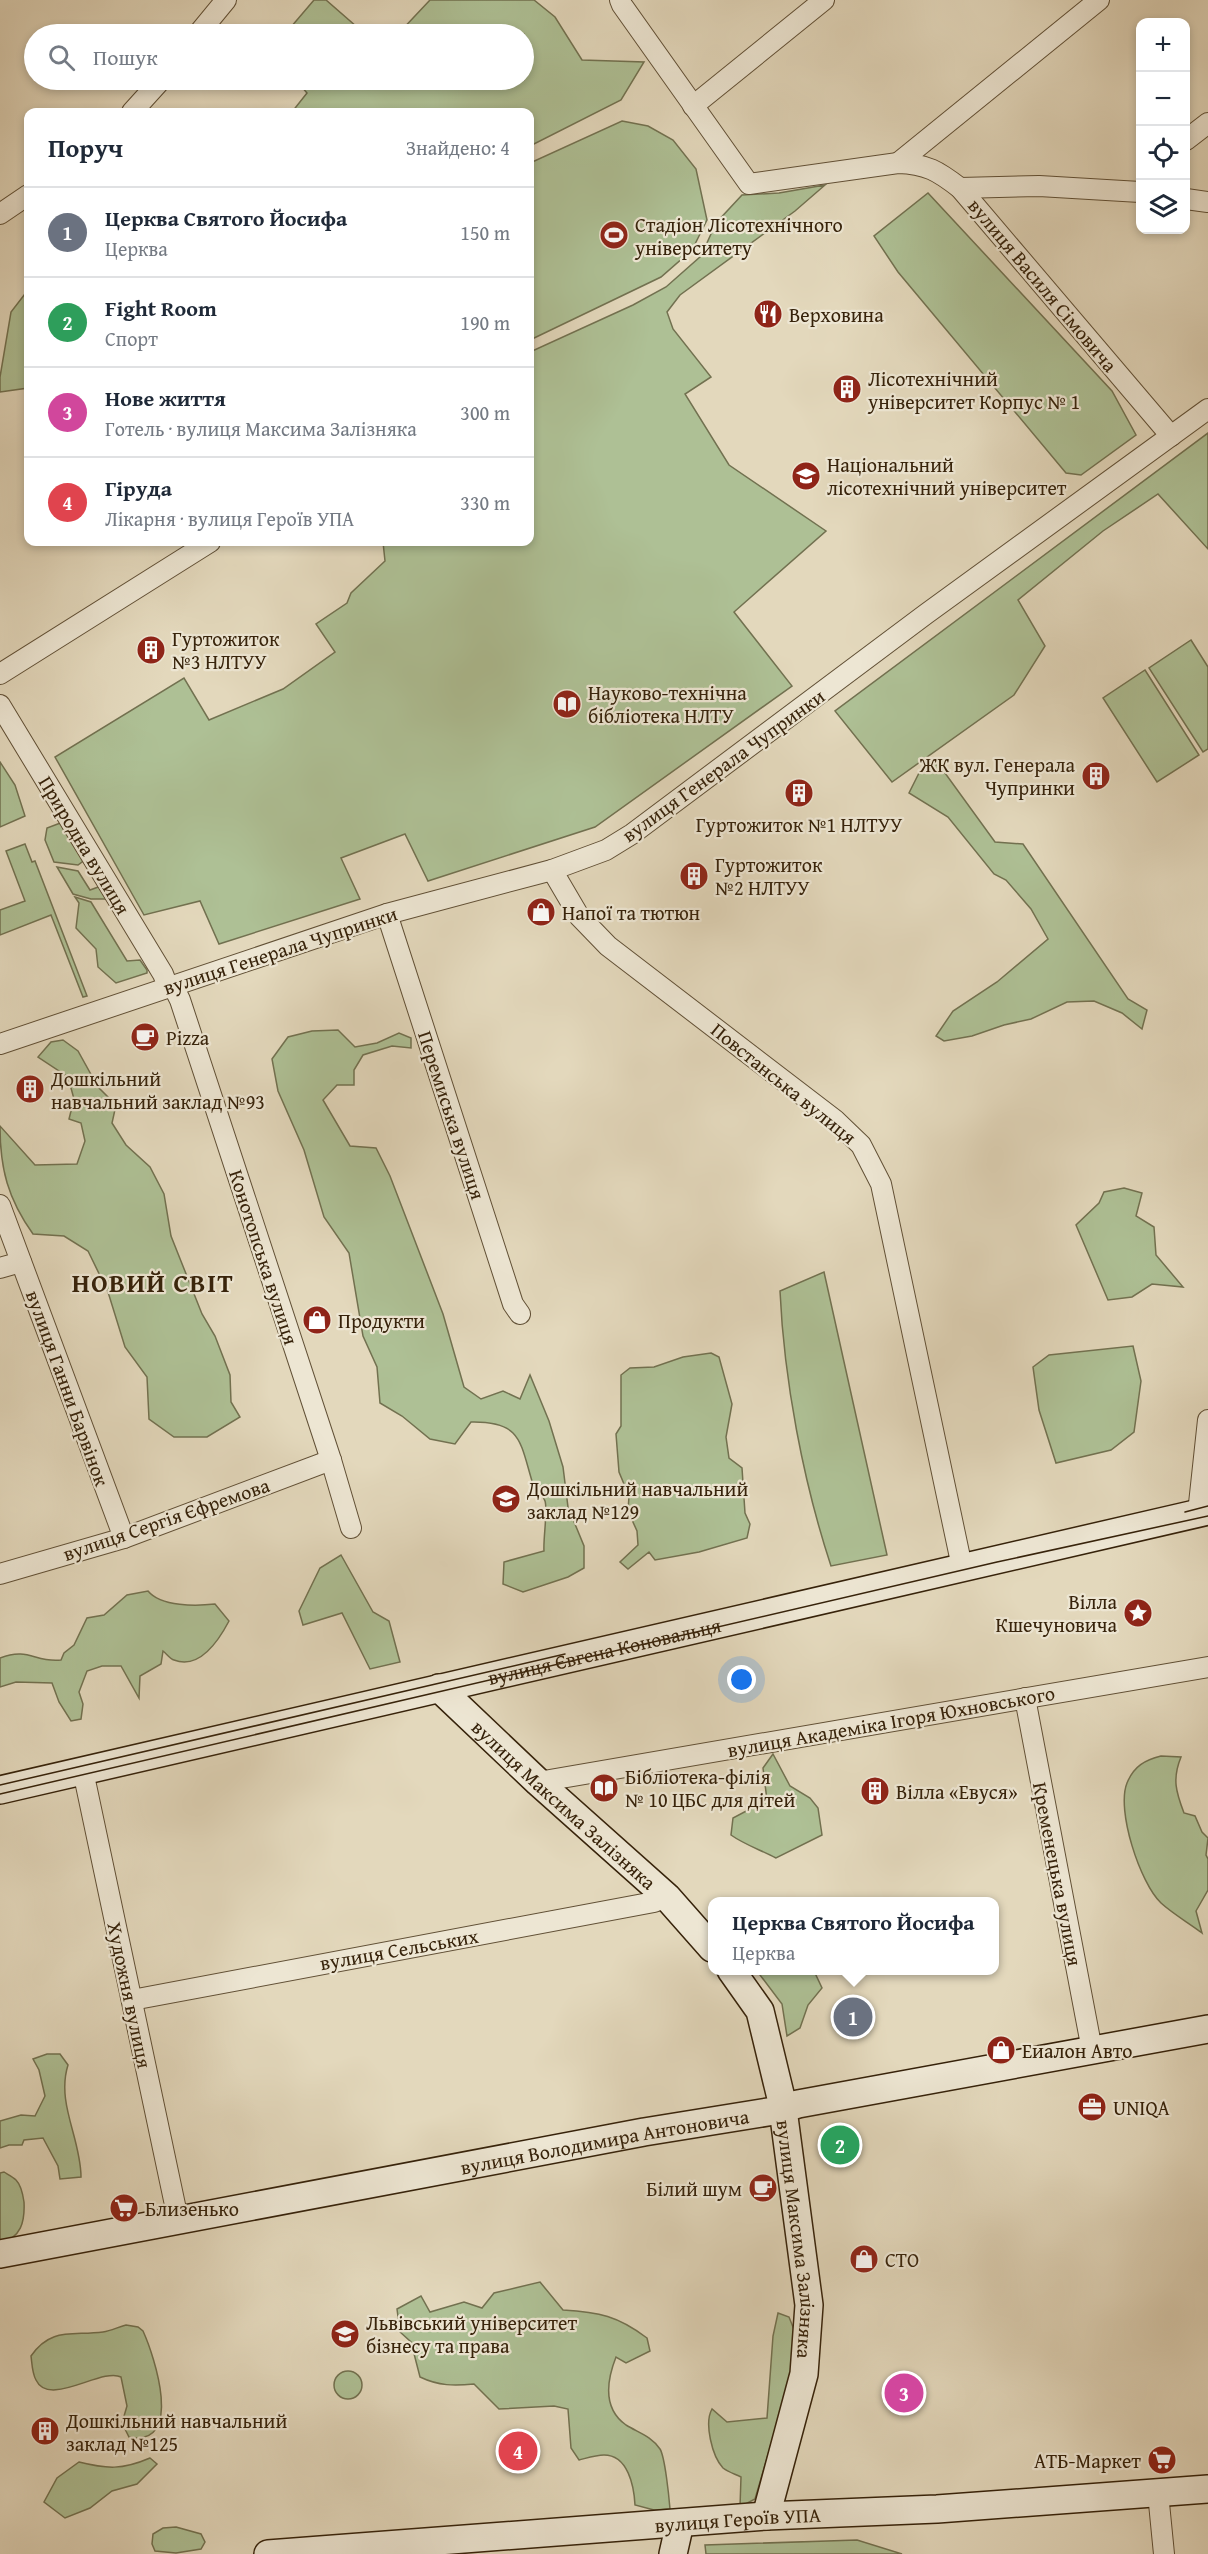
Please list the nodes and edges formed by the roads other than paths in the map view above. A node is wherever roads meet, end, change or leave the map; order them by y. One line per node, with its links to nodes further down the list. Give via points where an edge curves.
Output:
1 (226, 0): 5 (street)
2 (620, 0): 7 (street)
3 (824, 0): 7 (street)
4 (1099, 0): 11 (street)
5 (206, 24)
6 (152, 90): 8 (street)
7 (693, 106): 11 (street, вулиця Василя Сімовича, via 749,184)
8 (136, 108)
9 (1208, 123): 10 (street)
10 (1190, 136)
11 (898, 163): 12 (street, вулиця Василя Сімовича, via 920,164 940,172)
12 (960, 188): 13 (street, via 1039,186); 19 (street, вулиця Василя Сімовича)
13 (1132, 191)
14 (24, 198): 17 (street)
15 (1190, 200): 16 (street)
16 (1208, 202)
17 (0, 214)
18 (1208, 408): 19 (street, вулиця Генерала Чупринки)
19 (1171, 436): 23 (street, вулиця Генерала Чупринки, via 632,834 606,850)
20 (204, 546): 21 (street)
21 (0, 674)
22 (0, 705): 25 (street, Природна вулиця)
23 (552, 870): 24 (street, вулиця Генерала Чупринки); 36 (street, Повстанська вулиця, via 579,916 608,946 835,1120 861,1145 881,1184)
24 (387, 914): 25 (street, вулиця Генерала Чупринки); 30 (street, Перемиська вулиця, via 513,1304)
25 (170, 987): 26 (street, вулиця Генерала Чупринки); 32 (street, Конотопська вулиця, via 180,1000)
26 (0, 1044)
27 (0, 1205): 28 (street, вулиця Ганни Барвінок)
28 (21, 1262): 29 (street); 35 (street, вулиця Ганни Барвінок)
29 (0, 1268)
30 (520, 1314)
31 (1208, 1420): 33 (street)
32 (331, 1460): 34 (street, Конотопська вулиця); 35 (street, вулиця Сергія Єфремова)
33 (1203, 1512): 36 (street, вулиця Євгена Коновальця)
34 (351, 1528)
35 (124, 1538): 37 (street, вулиця Сергія Єфремова)
36 (962, 1567): 39 (street, вулиця Євгена Коновальця)
37 (0, 1574)
38 (1208, 1667): 40 (street, вулиця Академіка Ігоря Юхновського)
39 (439, 1688): 41 (street, вулиця Євгена Коновальця); 42 (street, вулиця Максима Залізняка)
40 (1025, 1698): 42 (street, вулиця Академіка Ігоря Юхновського); 49 (street, Кременецька вулиця)
41 (83, 1771): 43 (street, вулиця Євгена Коновальця); 47 (street, Художня вулиця)
42 (538, 1782): 44 (street, вулиця Максима Залізняка)
43 (0, 1790)
44 (666, 1897): 45 (street, вулиця Максима Залізняка); 47 (street, вулиця Сельських)
45 (708, 1944)
46 (734, 1975): 50 (street, вулиця Максима Залізняка, via 760,2011)
47 (132, 2000): 51 (street, Художня вулиця)
48 (1208, 2029): 49 (street, вулиця Володимира Антоновича)
49 (1092, 2050): 50 (street, вулиця Володимира Антоновича)
50 (783, 2109): 51 (street, вулиця Володимира Антоновича); 55 (street, вулиця Максима Залізняка, via 809,2305 804,2374)
51 (178, 2220): 52 (street, вулиця Володимира Антоновича)
52 (0, 2254)
53 (1208, 2489): 54 (street, вулиця Героїв УПА)
54 (1158, 2493): 55 (street, вулиця Героїв УПА, via 937,2509); 59 (street)
55 (766, 2516): 56 (street, вулиця Героїв УПА)
56 (680, 2523): 57 (street, вулиця Героїв УПА); 58 (street)
57 (268, 2554)
58 (673, 2554)
59 (1164, 2554)

